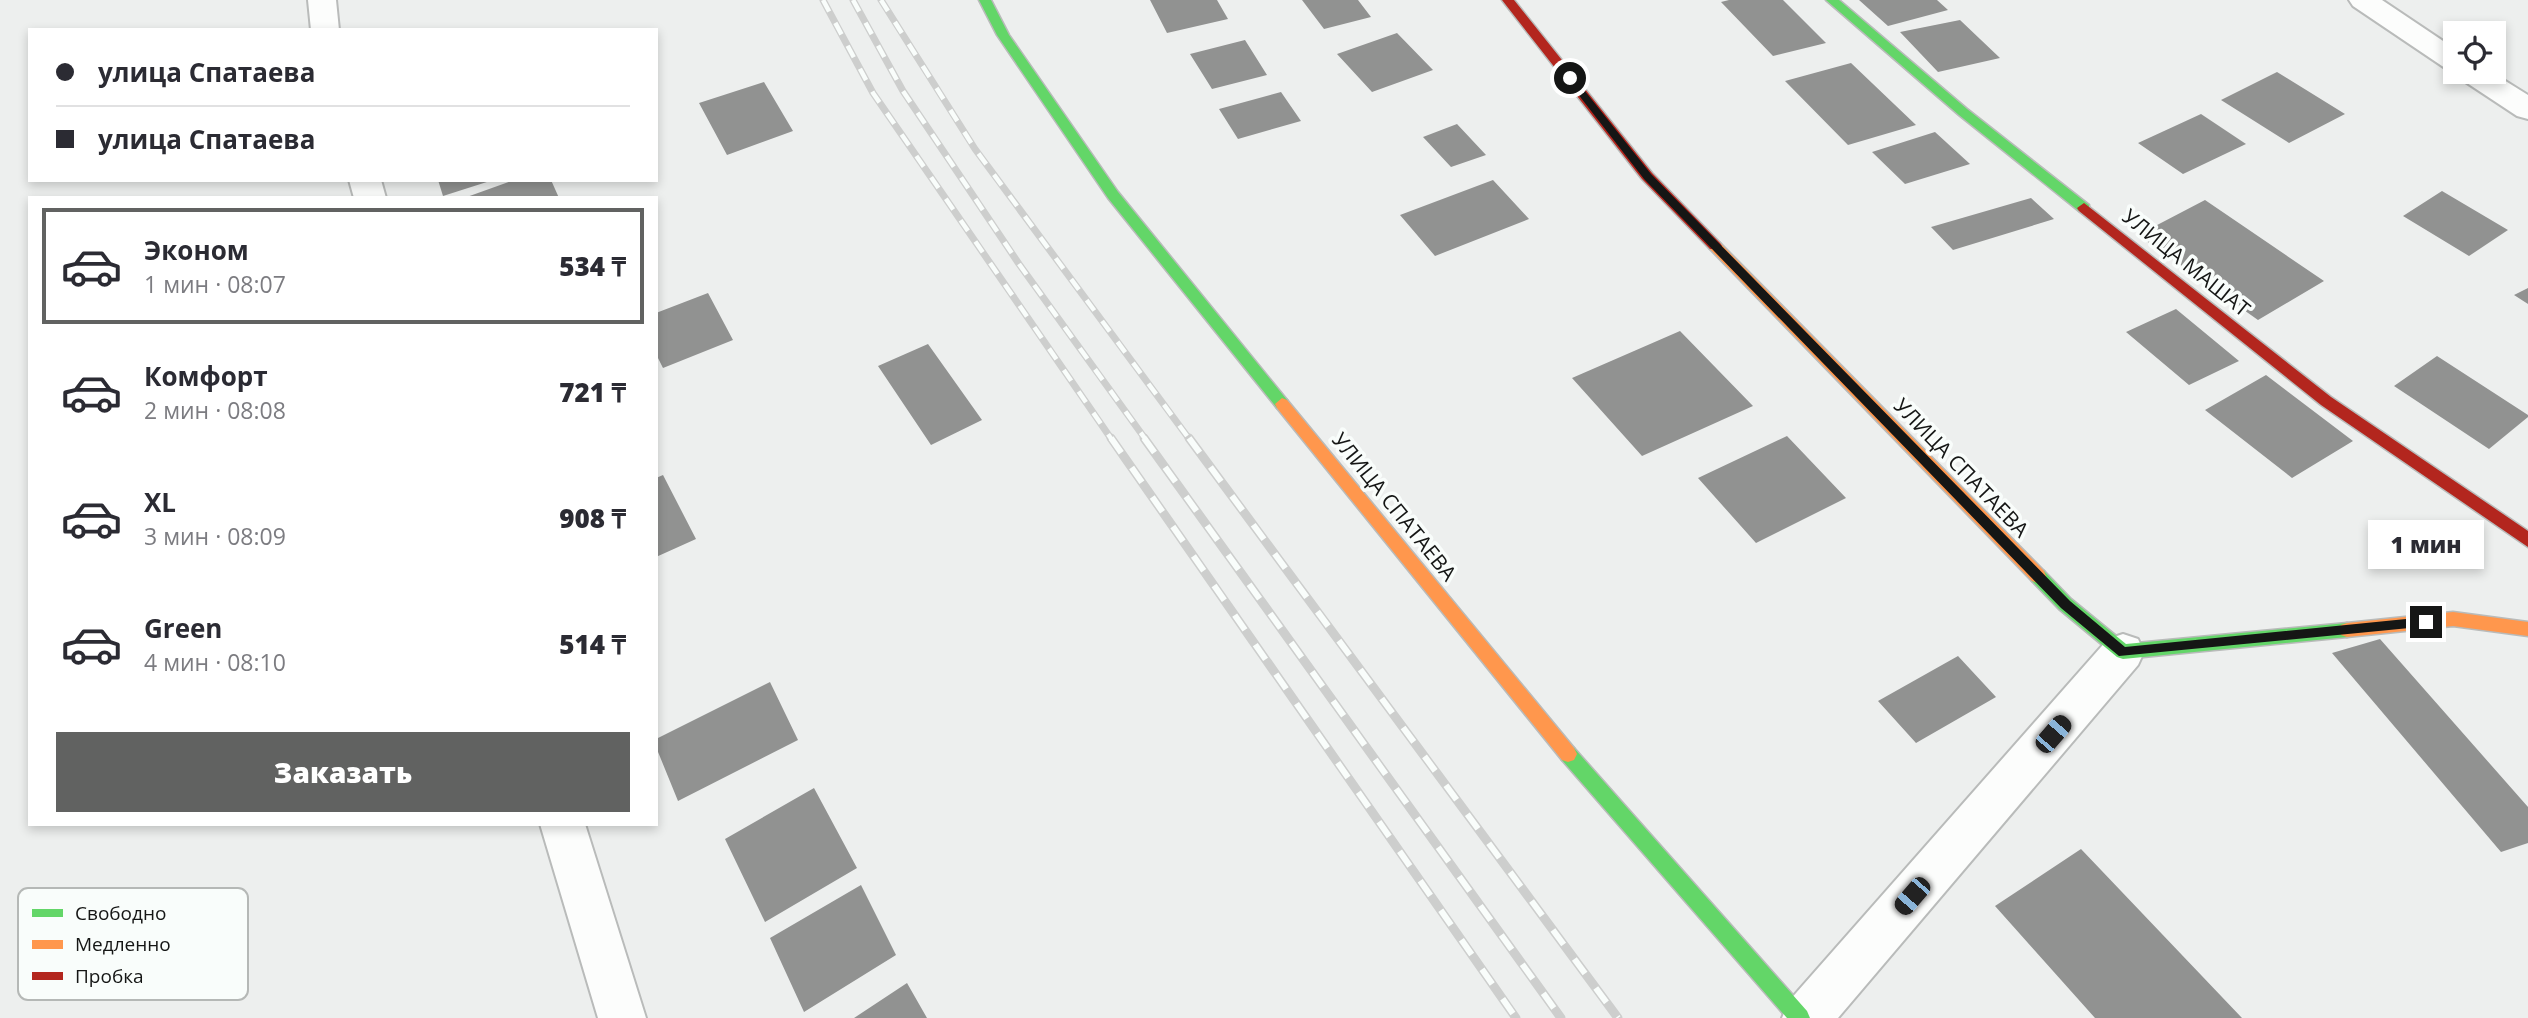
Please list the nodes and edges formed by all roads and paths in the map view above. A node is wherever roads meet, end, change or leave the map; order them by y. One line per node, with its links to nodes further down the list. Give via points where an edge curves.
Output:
1 (322, 0): 6 (street)
2 (985, 0): 15 (street, УЛИЦА СПАТАЕВА, via 1003,35 1113,195 1554,738)
3 (1508, 0): 12 (street, УЛИЦА СПАТАЕВА, via 1647,176 2056,594)
4 (1832, 0): 10 (street, УЛИЦА МАШАТ, via 1963,112 2326,401)
5 (2363, 0): 7 (street)
6 (325, 28)
7 (2443, 54)
8 (2489, 84): 9 (street)
9 (2528, 109)
10 (2528, 540)
11 (2528, 629): 12 (street, via 2453,619)
12 (2123, 652): 16 (street)
13 (563, 826): 14 (street)
14 (622, 1018)
15 (1800, 1018)
16 (1806, 1018)

